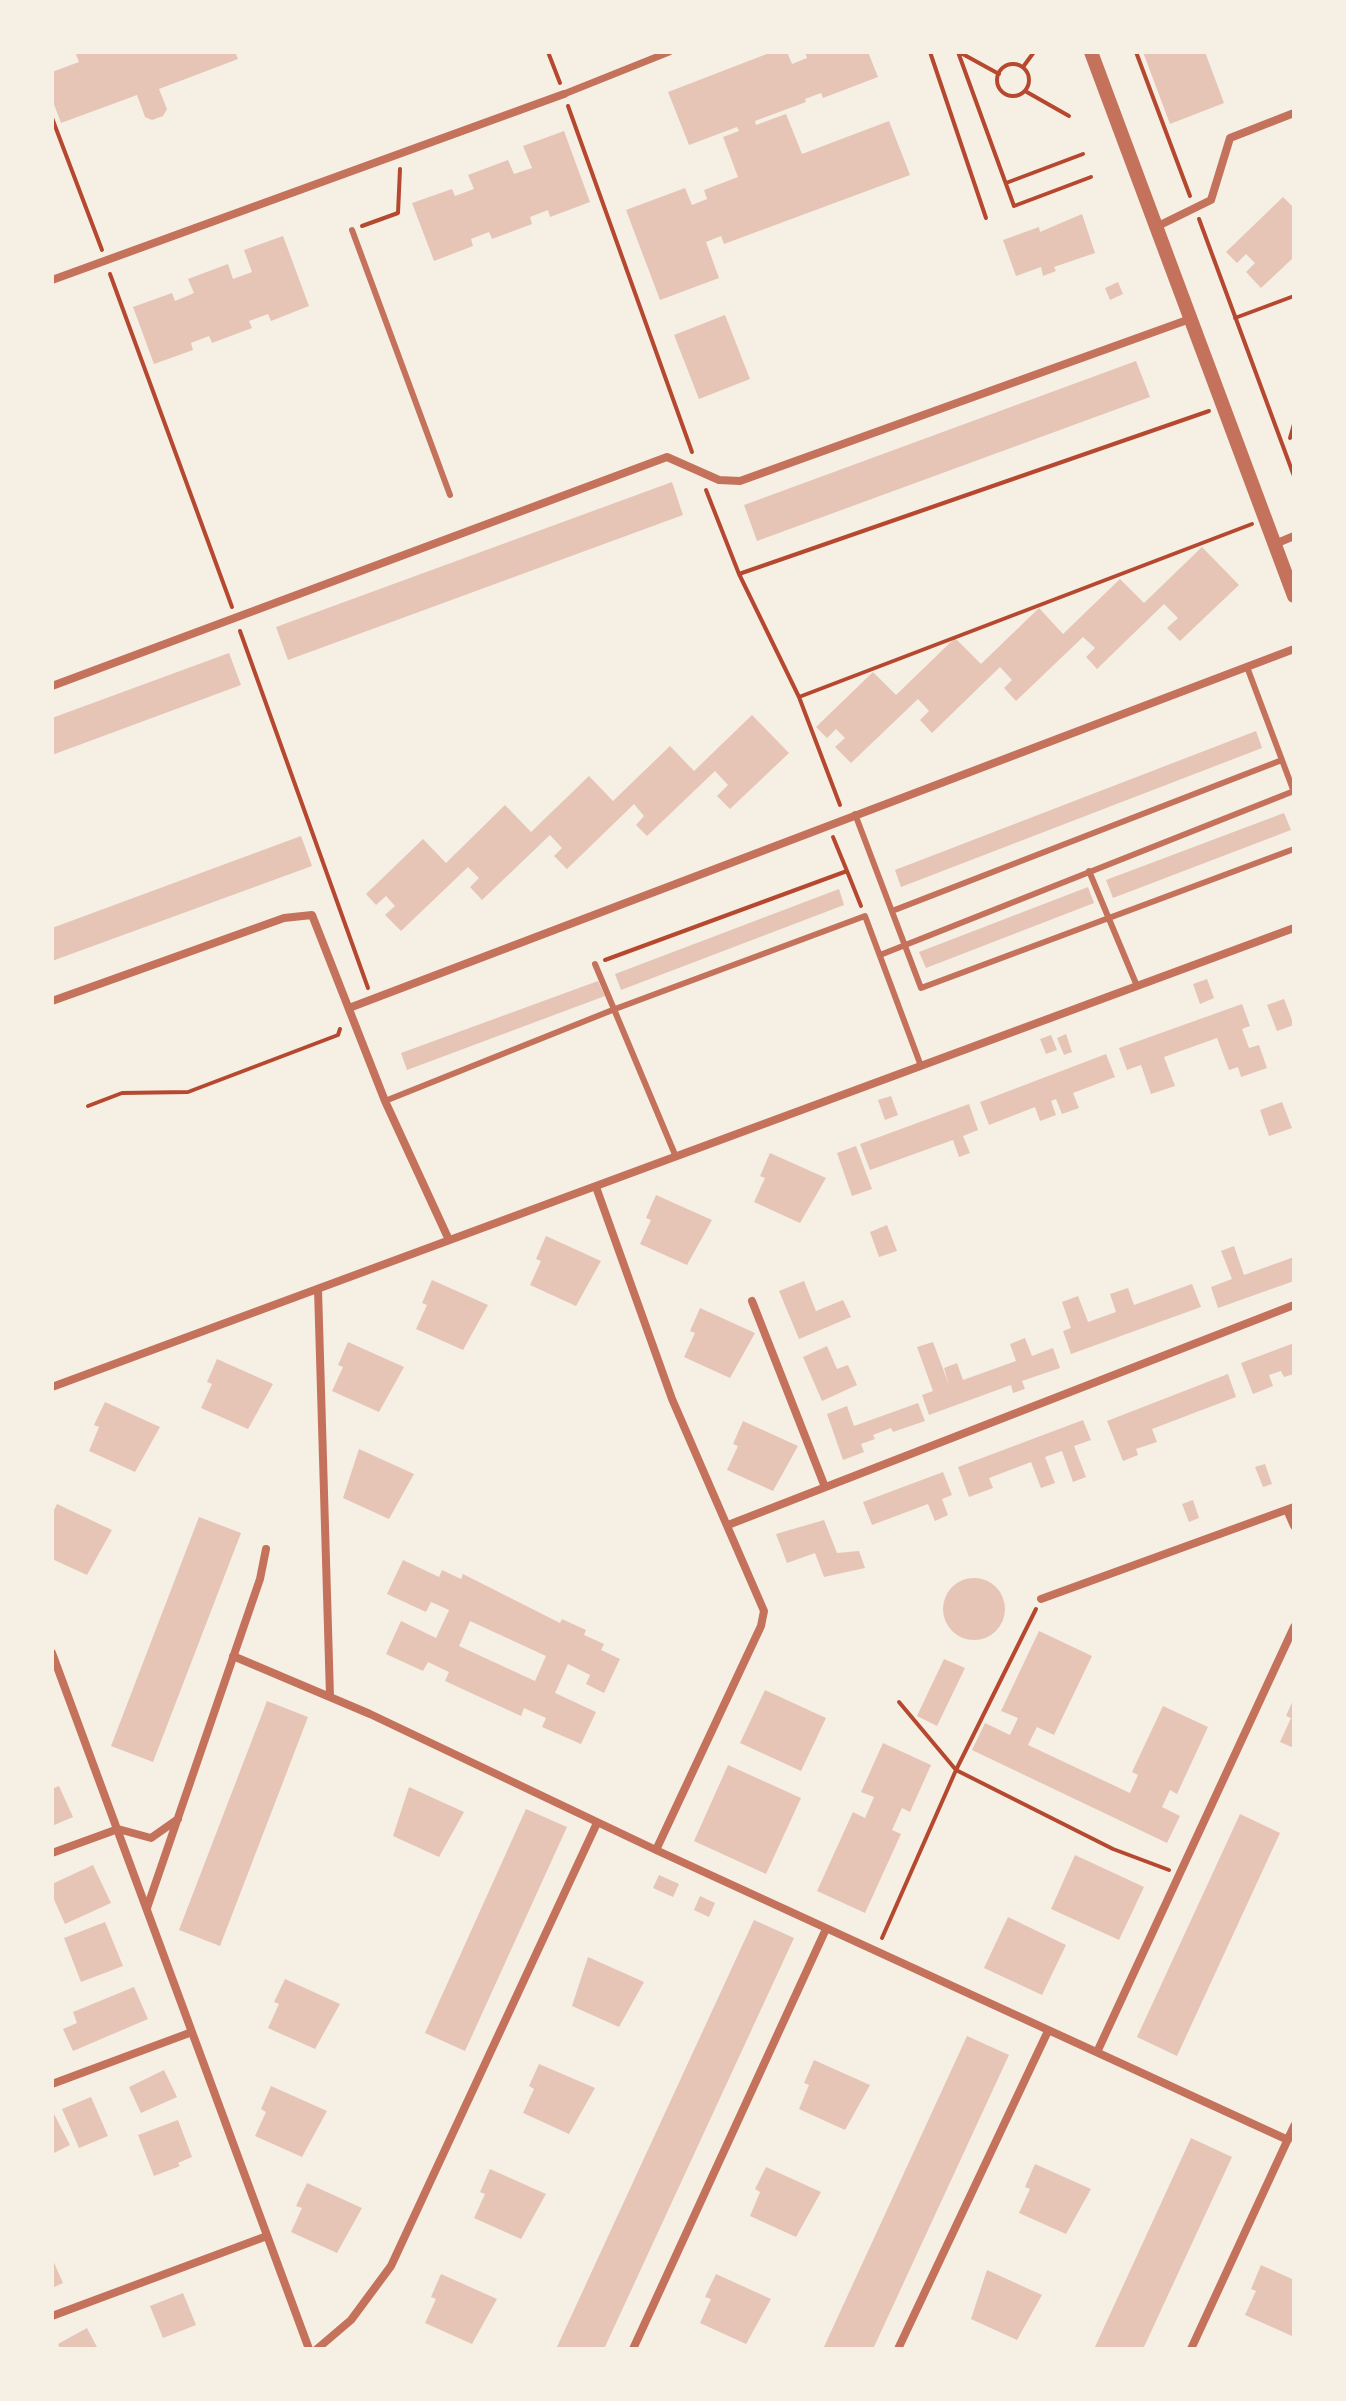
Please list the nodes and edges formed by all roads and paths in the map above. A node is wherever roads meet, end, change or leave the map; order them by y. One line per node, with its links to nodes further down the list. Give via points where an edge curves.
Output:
1 (548, 52): 11 (path)
2 (669, 52): 11 (street)
3 (930, 52): 20 (path)
4 (958, 52): 9 (path); 18 (path)
5 (1034, 52): 8 (path)
6 (1091, 52): 21 (street)
7 (1136, 52): 19 (path)
8 (1023, 67): 9 (path, via 1009,65); 10 (path, via 1029,81)
9 (999, 74): 10 (path, via 998,85 1005,93)
10 (1025, 91): 13 (path)
11 (564, 94): 15 (street); 32 (path)
12 (1294, 113): 19 (street, via 1230,138 1211,200)
13 (1069, 116)
14 (52, 118): 23 (path)
15 (400, 153): 22 (path, via 398,213); 23 (street)
16 (1083, 154): 18 (path)
17 (1091, 177): 18 (path, via 1014,206)
18 (1006, 183)
19 (1194, 208): 21 (street); 26 (path)
20 (986, 218)
21 (1155, 227): 27 (street)
22 (352, 230): 34 (lane)
23 (105, 260): 24 (street); 40 (path)
24 (52, 280)
25 (1294, 296): 26 (path)
26 (1235, 318): 31 (path)
27 (1190, 319): 28 (street); 32 (street, via 740,481)
28 (1222, 407): 35 (street); 38 (path)
29 (1294, 424): 30 (path)
30 (1292, 437): 31 (path)
31 (1281, 441): 33 (path)
32 (700, 472): 38 (path); 40 (street, via 667,457)
33 (1294, 476)
34 (450, 495)
35 (1265, 519): 37 (street); 44 (path)
36 (1294, 536): 37 (street)
37 (1275, 544): 39 (street)
38 (739, 574): 44 (path)
39 (1294, 596)
40 (236, 620): 43 (street); 61 (path)
41 (1294, 649): 42 (street)
42 (1247, 667): 45 (lane); 47 (street)
43 (52, 686)
44 (799, 697): 48 (path)
45 (1282, 760): 46 (lane); 53 (lane)
46 (1294, 792): 52 (lane)
47 (855, 814): 48 (street); 53 (lane)
48 (845, 819): 49 (street)
49 (828, 826): 51 (path); 61 (street)
50 (1294, 849): 55 (lane)
51 (847, 871): 54 (path); 59 (path)
52 (1089, 871): 55 (lane); 57 (lane)
53 (892, 911): 57 (lane)
54 (865, 916): 58 (lane); 64 (lane)
55 (1108, 918): 57 (lane, via 921,988); 60 (lane)
56 (1294, 928): 60 (street)
57 (904, 944): 58 (lane)
58 (880, 955): 65 (lane)
59 (595, 964): 64 (lane)
60 (1137, 986): 65 (street)
61 (373, 999): 63 (street)
62 (52, 1001): 63 (street, via 284,918 312,915)
63 (349, 1008): 66 (street); 67 (path, via 338,1035 188,1092 122,1093)
64 (615, 1009): 66 (lane); 68 (lane)
65 (921, 1066): 68 (street)
66 (385, 1101): 70 (street)
67 (88, 1106)
68 (676, 1157): 69 (street)
69 (596, 1187): 70 (street); 77 (street, via 672,1399)
70 (449, 1240): 71 (street)
71 (318, 1289): 74 (street); 84 (street)
72 (752, 1301): 75 (street)
73 (1294, 1305): 75 (street)
74 (52, 1387)
75 (825, 1487): 77 (street)
76 (1290, 1508): 78 (street); 80 (street)
77 (728, 1525): 90 (street, via 760,1598 761,1626)
78 (1294, 1526)
79 (266, 1549): 83 (street)
80 (1041, 1599): 86 (path)
81 (1294, 1627): 92 (street)
82 (52, 1653): 89 (street)
83 (233, 1656): 84 (street); 87 (street)
84 (330, 1696): 88 (street)
85 (899, 1702): 86 (path)
86 (956, 1770): 92 (path, via 1113,1849); 95 (path)
87 (178, 1818): 89 (street, via 151,1838); 93 (street)
88 (597, 1823): 90 (street); 105 (street, via 391,2266 351,2320)
89 (118, 1829): 91 (street); 93 (street)
90 (656, 1850): 94 (street)
91 (52, 1853)
92 (1179, 1874): 98 (street)
93 (147, 1908): 97 (street)
94 (826, 1929): 95 (street); 106 (street)
95 (877, 1952): 96 (street)
96 (1048, 2031): 98 (street); 107 (street)
97 (192, 2032): 99 (street); 102 (street)
98 (1098, 2050): 101 (street)
99 (52, 2084)
100 (1294, 2126): 101 (street)
101 (1288, 2140): 108 (street)
102 (267, 2236): 103 (street); 104 (street)
103 (52, 2316)
104 (309, 2349)
105 (317, 2349)
106 (633, 2349)
107 (898, 2349)
108 (1191, 2349)

